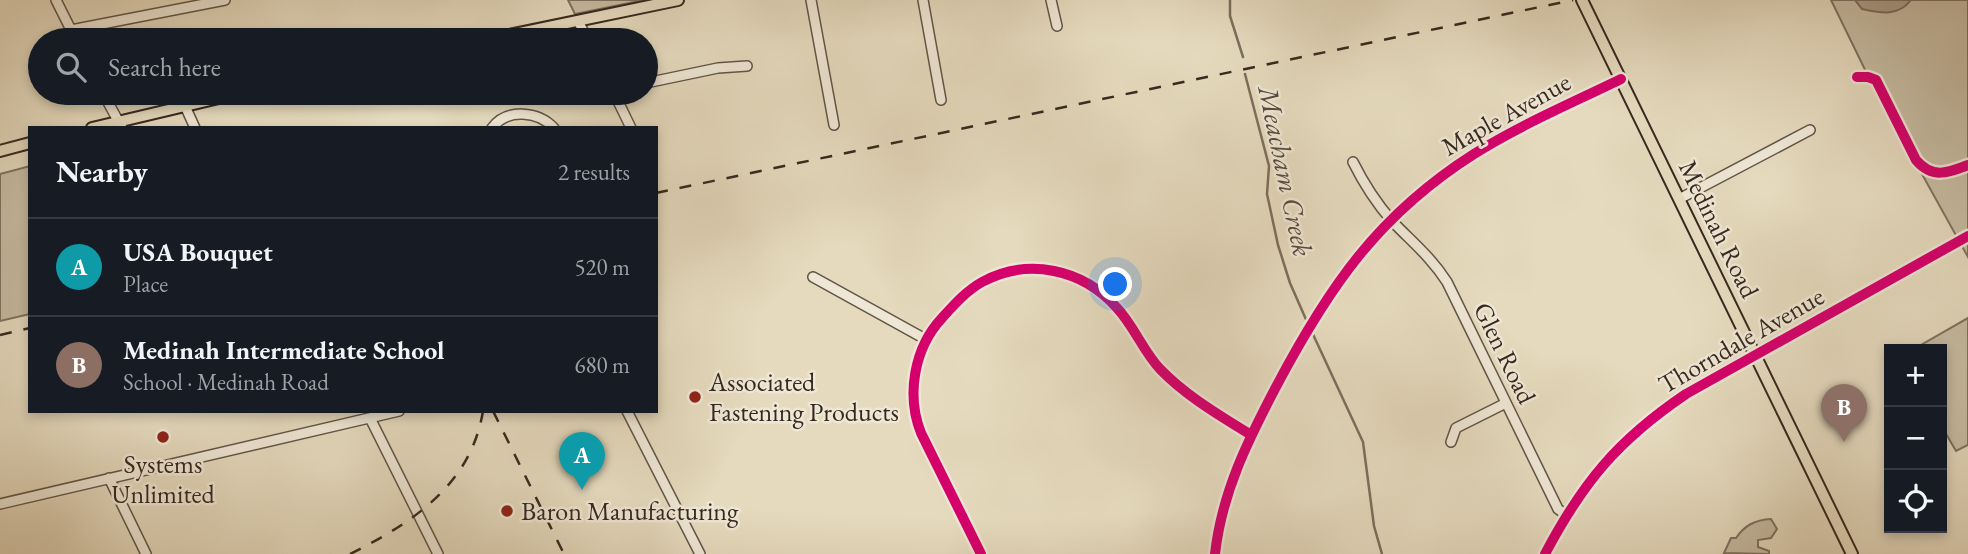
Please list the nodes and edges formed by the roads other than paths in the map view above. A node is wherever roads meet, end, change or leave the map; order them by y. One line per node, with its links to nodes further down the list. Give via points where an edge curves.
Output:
1 (56, 0): 10 (street)
2 (224, 0): 11 (street)
3 (678, 0): 8 (main road)
4 (811, 0): 23 (street)
5 (923, 0): 17 (street)
6 (1051, 0): 9 (street)
7 (1582, 0): 15 (main road, Medinah Road)
8 (578, 20): 12 (main road); 13 (street)
9 (1057, 26)
10 (70, 28)
11 (81, 28)
12 (541, 28)
13 (582, 28)
14 (747, 66): 16 (street)
15 (1621, 79): 32 (main road, Medinah Road); 33 (street, Maple Avenue, via 1476,153 1434,181)
16 (658, 80)
17 (941, 100)
18 (109, 105): 22 (street)
19 (189, 105): 21 (main road)
20 (620, 105): 27 (street)
21 (185, 106): 22 (main road); 24 (street)
22 (120, 125)
23 (834, 125)
24 (194, 126)
25 (493, 126): 26 (street, via 513,114 532,114)
26 (552, 126)
27 (630, 126)
28 (1810, 130): 32 (street)
29 (28, 144): 30 (main road)
30 (0, 151)
31 (1353, 162): 33 (street, Glen Road)
32 (1679, 200): 37 (main road, Medinah Road)
33 (1391, 220): 38 (street, Glen Road, via 1433,260 1447,282); 42 (street, Maple Avenue, via 1353,261 1310,324)
34 (1968, 236): 37 (street, Thorndale Avenue)
35 (813, 277): 36 (street)
36 (927, 340): 42 (street, via 940,320 982,282 1037,269 1065,272 1100,290 1116,306 1146,352 1173,381); 50 (street, via 913,380 917,423)
37 (1756, 355): 46 (street, Thorndale Avenue, via 1686,394 1636,431 1594,475); 53 (main road, Medinah Road)
38 (1506, 403): 43 (street, via 1456,428); 46 (street, Glen Road, via 1558,509)
39 (391, 413): 41 (street)
40 (628, 413): 49 (street)
41 (370, 418): 44 (street); 48 (street)
42 (1251, 435): 51 (street, Maple Avenue, via 1228,491)
43 (1451, 442)
44 (108, 478): 45 (street); 47 (street)
45 (0, 504)
46 (1566, 515): 52 (street, Thorndale Avenue)
47 (146, 554)
48 (438, 554)
49 (700, 554)
50 (981, 554)
51 (1215, 554)
52 (1545, 554)
53 (1852, 554)

